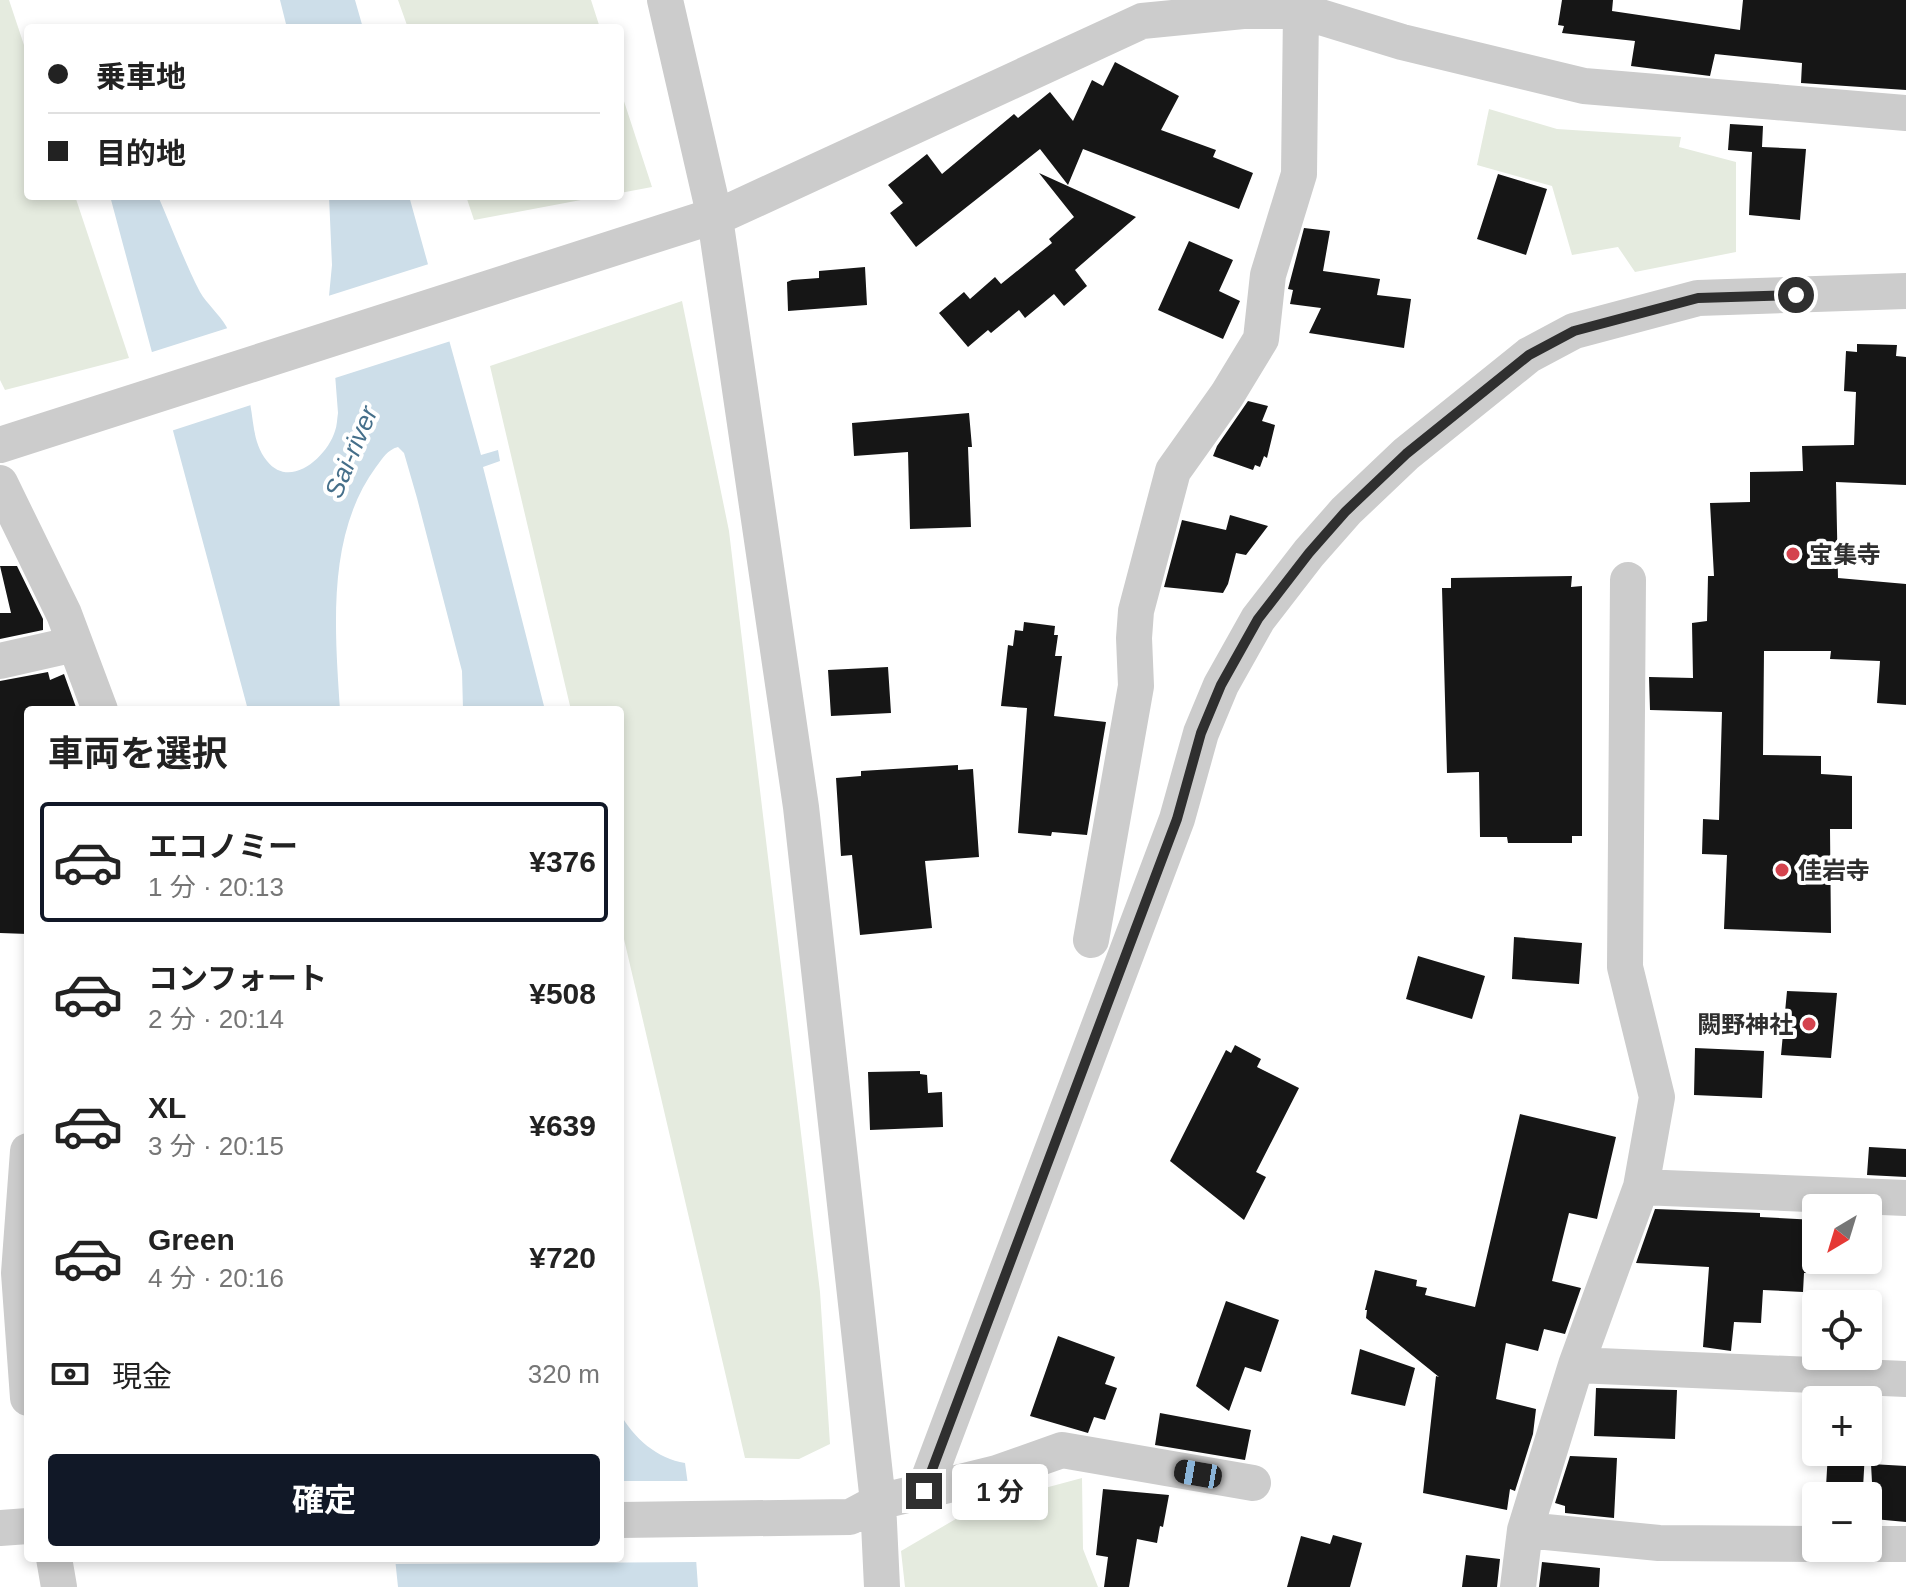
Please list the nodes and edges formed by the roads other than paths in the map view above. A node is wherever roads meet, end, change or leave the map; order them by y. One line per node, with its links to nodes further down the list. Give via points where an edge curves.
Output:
1 (665, 0): 4 (street)
2 (1285, 7): 3 (street, via 1584,86); 4 (street, via 1142,21); 12 (street, via 1299,174 1268,275 1261,339 1173,471 1136,611 1136,686)
3 (1906, 113)
4 (708, 219): 6 (street); 21 (street, via 801,807)
5 (1906, 291): 20 (street, via 1698,298 1574,331 1529,355 1406,454 1309,553 1258,619 1201,733 1177,819)
6 (0, 445)
7 (0, 483): 9 (street)
8 (1628, 580): 13 (street, via 1625,967 1657,1097)
9 (75, 644): 10 (street); 11 (street)
10 (0, 661)
11 (98, 706)
12 (1091, 940)
13 (1641, 1187): 14 (street); 17 (street)
14 (1906, 1198)
15 (24, 1205): 16 (street, via 19,1273)
16 (24, 1342)
17 (1576, 1365): 18 (street); 25 (street)
18 (1906, 1379)
19 (1253, 1483): 20 (street, via 1062,1450)
20 (924, 1491): 21 (street)
21 (864, 1509): 22 (street); 31 (street)
22 (624, 1520)
23 (24, 1526): 24 (street)
24 (0, 1528)
25 (1525, 1530): 26 (street, via 1659,1543); 32 (street)
26 (1802, 1544)
27 (1882, 1544): 28 (street)
28 (1906, 1544)
29 (55, 1562): 30 (street)
30 (59, 1587)
31 (882, 1587)
32 (1518, 1587)

